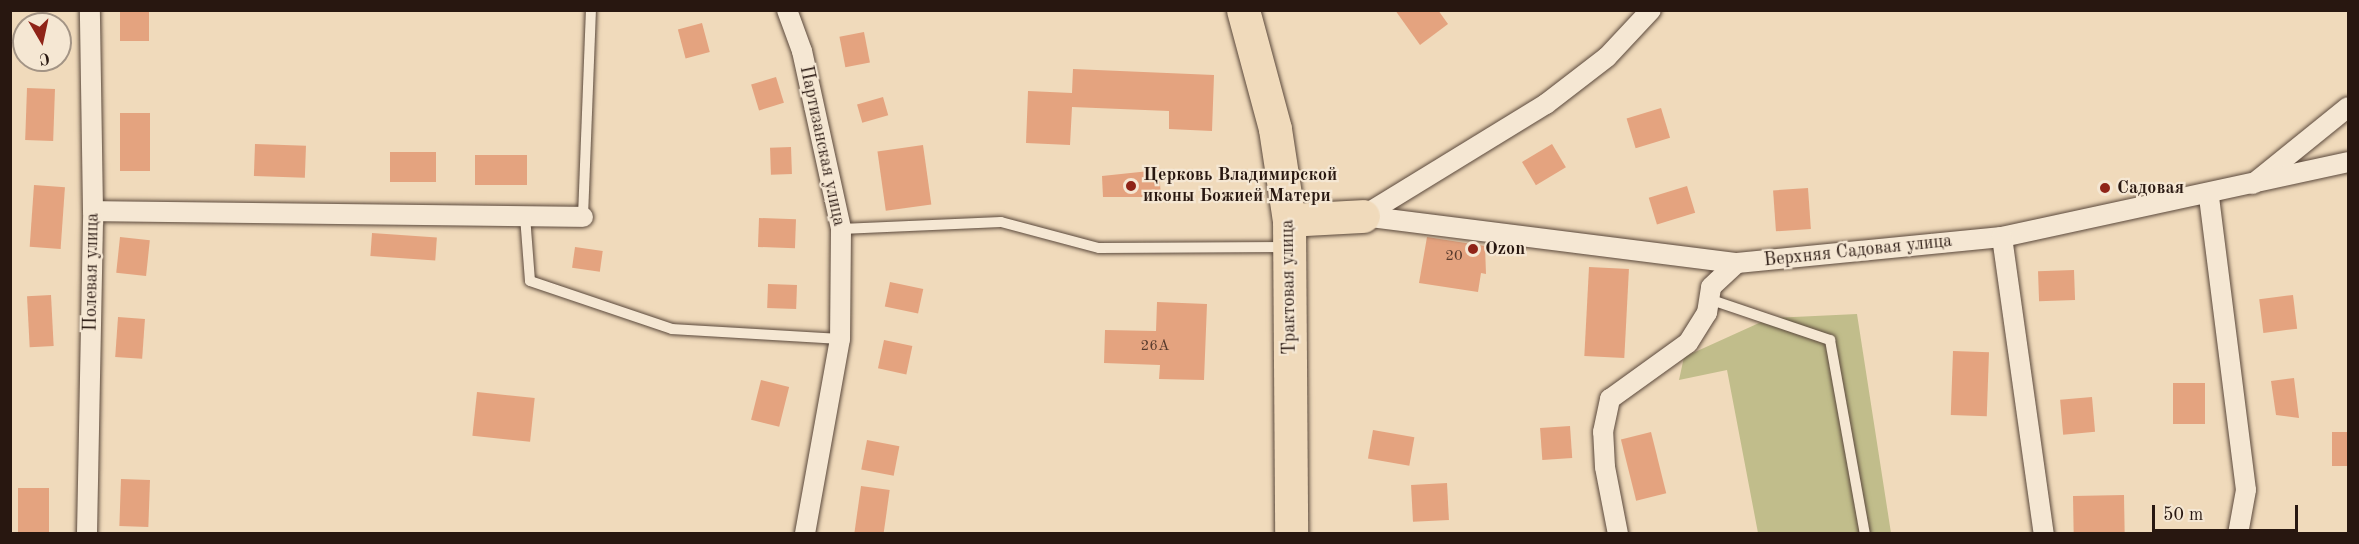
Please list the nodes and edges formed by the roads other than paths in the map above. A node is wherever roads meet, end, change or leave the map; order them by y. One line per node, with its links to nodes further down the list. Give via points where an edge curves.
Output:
1 (90, 10): 10 (street, Полевая улица)
2 (591, 10): 13 (lane)
3 (787, 10): 14 (street, Партизанская улица, via 802,51)
4 (1243, 10): 15 (highway, Трактовая улица, via 1275,129)
5 (1651, 10): 12 (street, via 1607,57 1546,104)
6 (2349, 107): 8 (street)
7 (2349, 162): 8 (street, Верхняя Садовая улица)
8 (2250, 186): 9 (street, Верхняя Садовая улица)
9 (2209, 197): 16 (street, Верхняя Садовая улица); 26 (street, via 2246,490)
10 (93, 211): 11 (street); 20 (street, Полевая улица)
11 (525, 216): 13 (street); 19 (lane, via 530,280 672,329)
12 (1363, 216): 15 (highway); 17 (street, Верхняя Садовая улица)
13 (583, 217)
14 (842, 228): 15 (lane, via 1001,222 1099,248); 19 (street, Партизанская улица)
15 (1289, 234): 22 (highway, Трактовая улица)
16 (2001, 237): 17 (street, Верхняя Садовая улица); 25 (street)
17 (1737, 263): 18 (street, via 1711,287)
18 (1709, 299): 23 (street, via 1688,344 1610,399 1604,455); 24 (lane, via 1830,339)
19 (840, 339): 21 (street, Партизанская улица)
20 (87, 534)
21 (805, 534)
22 (1291, 534)
23 (1618, 534)
24 (1865, 534)
25 (2044, 534)
26 (2238, 534)

